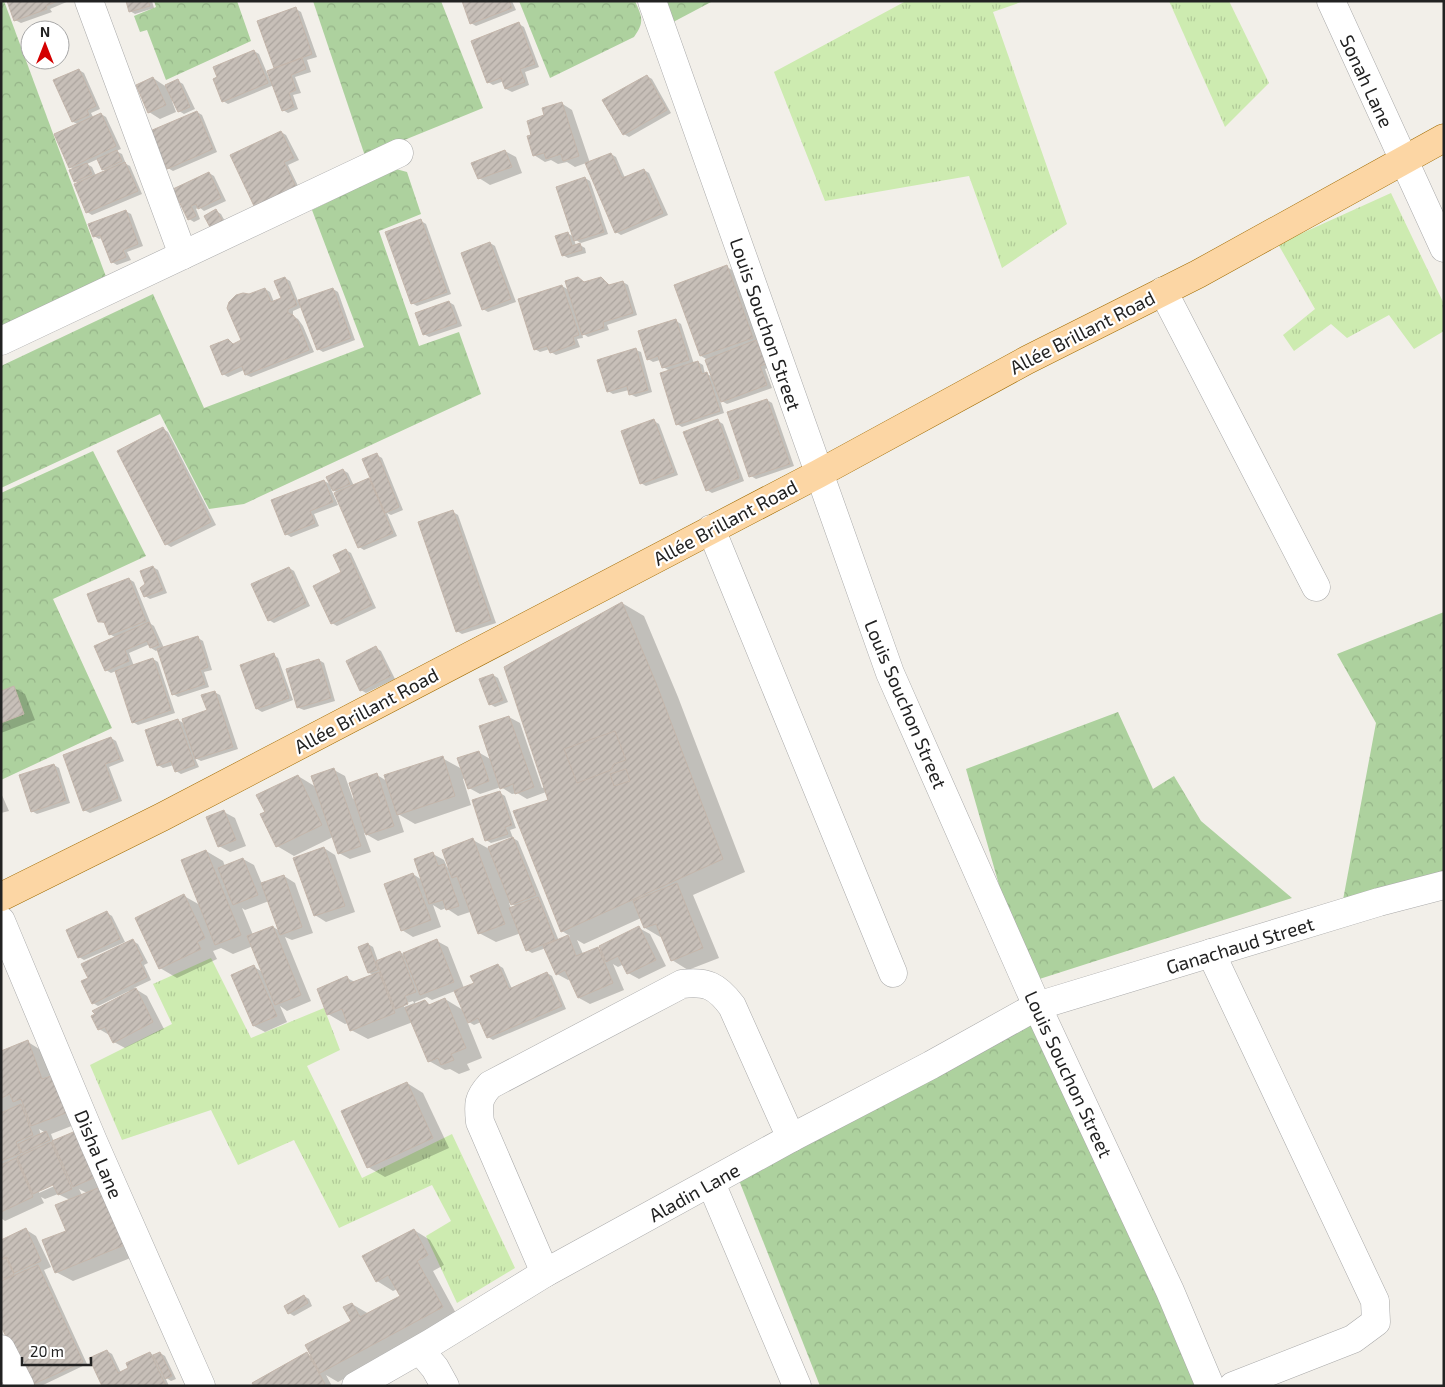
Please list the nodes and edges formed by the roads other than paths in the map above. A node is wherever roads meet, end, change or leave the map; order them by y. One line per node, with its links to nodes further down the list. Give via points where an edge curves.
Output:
1 (89, 1): 8 (street)
2 (652, 1): 11 (street, Louis Souchon Street)
3 (1331, 1): 6 (street, Sonah Lane)
4 (1444, 138): 6 (main road, Allée Brillant Road)
5 (399, 153): 8 (street)
6 (1406, 165): 7 (street, Sonah Lane); 9 (main road, Allée Brillant Road)
7 (1444, 248)
8 (183, 255): 10 (street)
9 (1162, 291): 11 (main road, Allée Brillant Road); 13 (street)
10 (1, 341)
11 (818, 474): 12 (main road, Allée Brillant Road); 19 (street, Louis Souchon Street, via 890,674)
12 (711, 529): 15 (main road, Allée Brillant Road, via 171,813); 18 (street)
13 (1316, 587)
14 (1444, 885): 17 (street, Ganachaud Street)
15 (1, 897)
16 (1, 921): 26 (street, Disha Lane)
17 (1211, 953): 19 (street, Ganachaud Street); 31 (street, via 1375,1301 1376,1322 1353,1338)
18 (894, 974)
19 (1037, 1006): 20 (street, Aladin Lane); 30 (street, Louis Souchon Street, via 1170,1291)
20 (791, 1138): 21 (street, Aladin Lane); 22 (street, via 732,1006 722,993 697,982 682,984 490,1085 481,1094 478,1107 480,1122)
21 (710, 1183): 22 (street, Aladin Lane); 29 (street)
22 (545, 1273): 24 (street, Aladin Lane)
23 (1, 1349): 25 (street)
24 (420, 1350): 27 (street, Aladin Lane); 28 (street)
25 (20, 1386)
26 (201, 1386)
27 (356, 1386)
28 (445, 1386)
29 (797, 1386)
30 (1210, 1386)
31 (1233, 1386)

